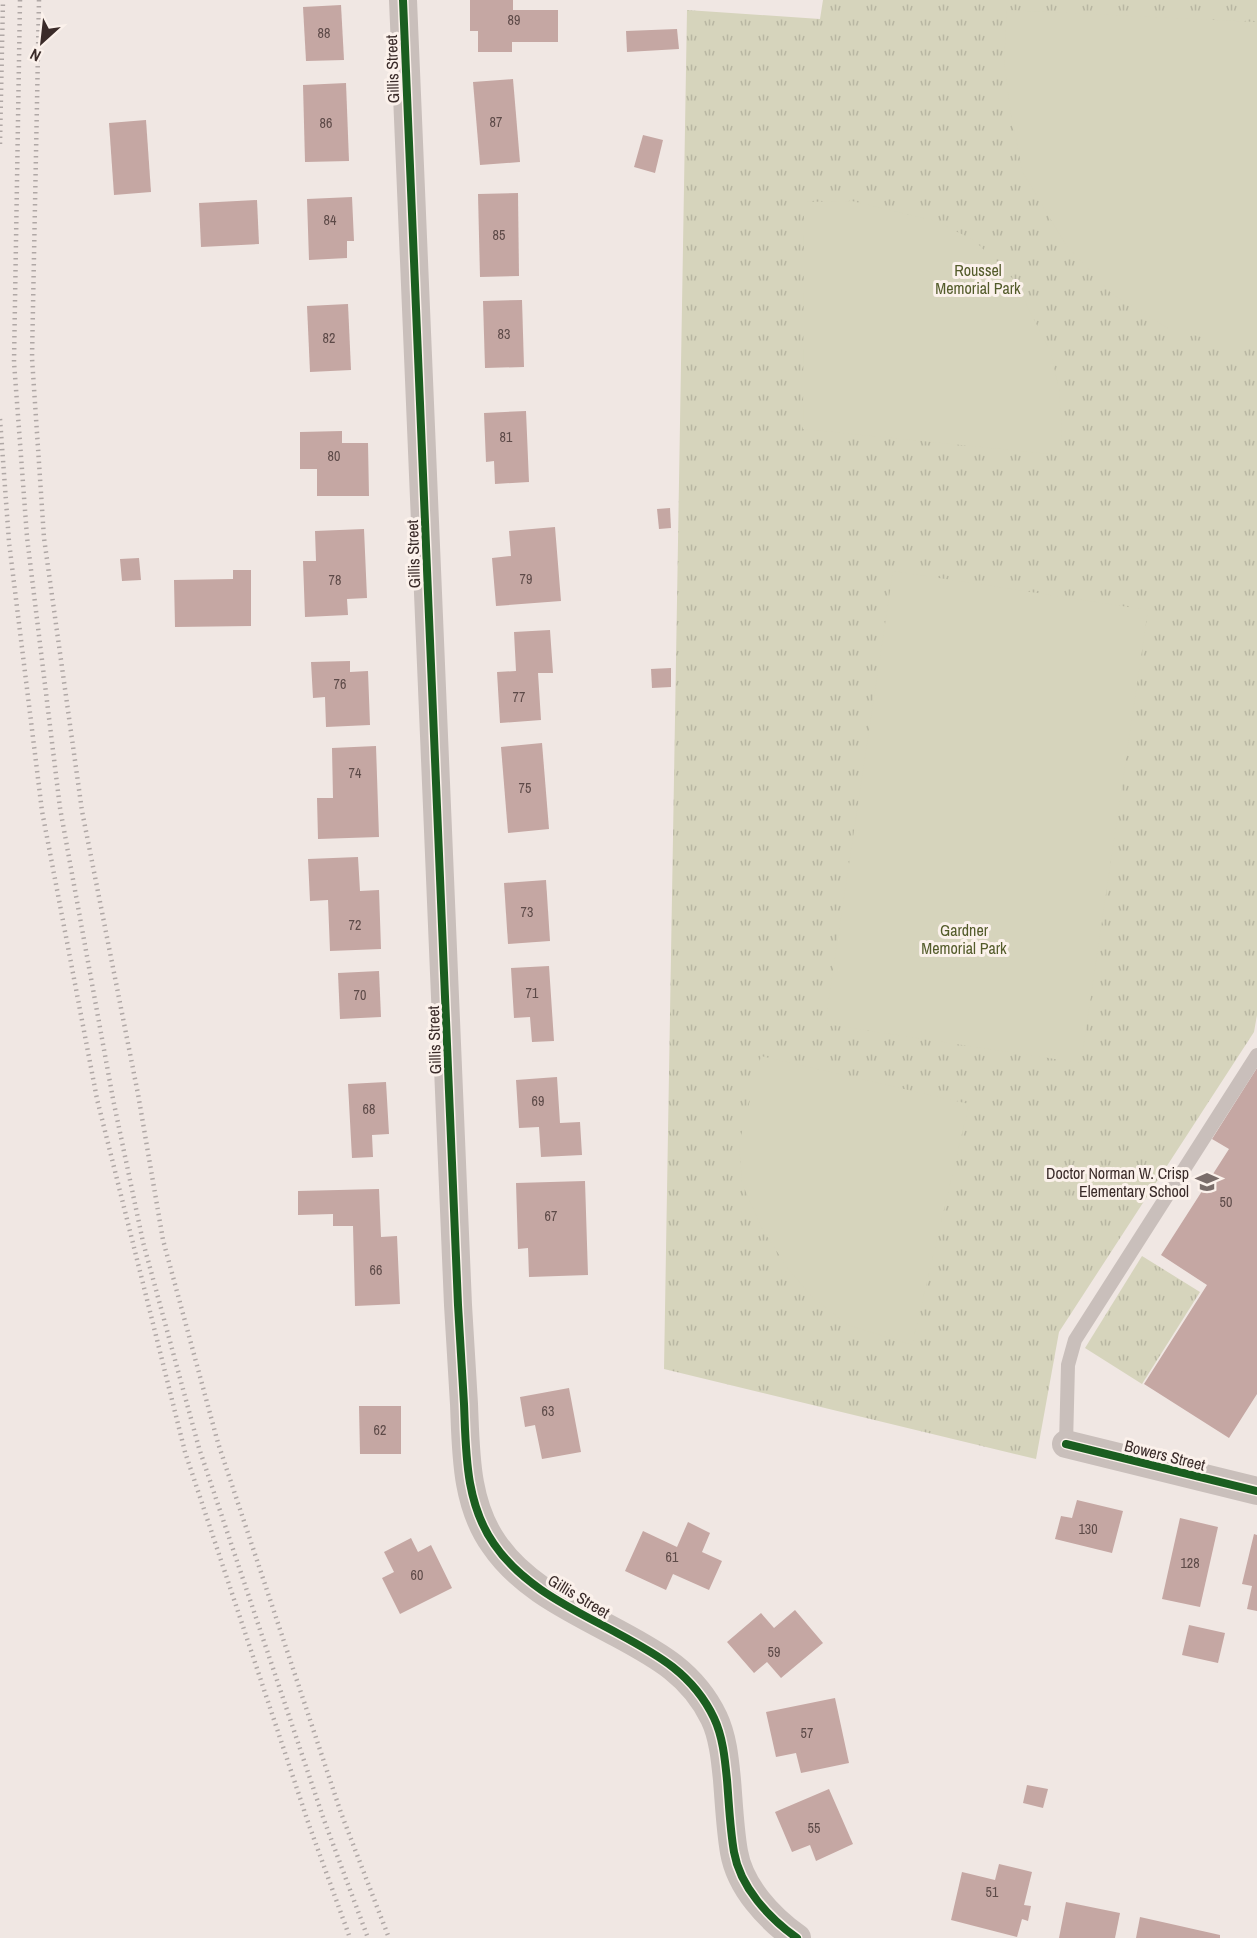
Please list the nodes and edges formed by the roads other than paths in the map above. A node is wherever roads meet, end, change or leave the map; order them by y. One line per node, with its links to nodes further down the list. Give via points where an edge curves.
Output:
1 (403, 0): 5 (street, Gillis Street, via 467,1473 478,1513 494,1544 519,1572 549,1596 649,1650 673,1666 695,1689 714,1719 725,1756 734,1854 742,1878 778,1925)
2 (1257, 1055): 3 (lane, via 1075,1340 1068,1365)
3 (1066, 1444): 4 (street, Bowers Street)
4 (1257, 1491)
5 (797, 1938)

